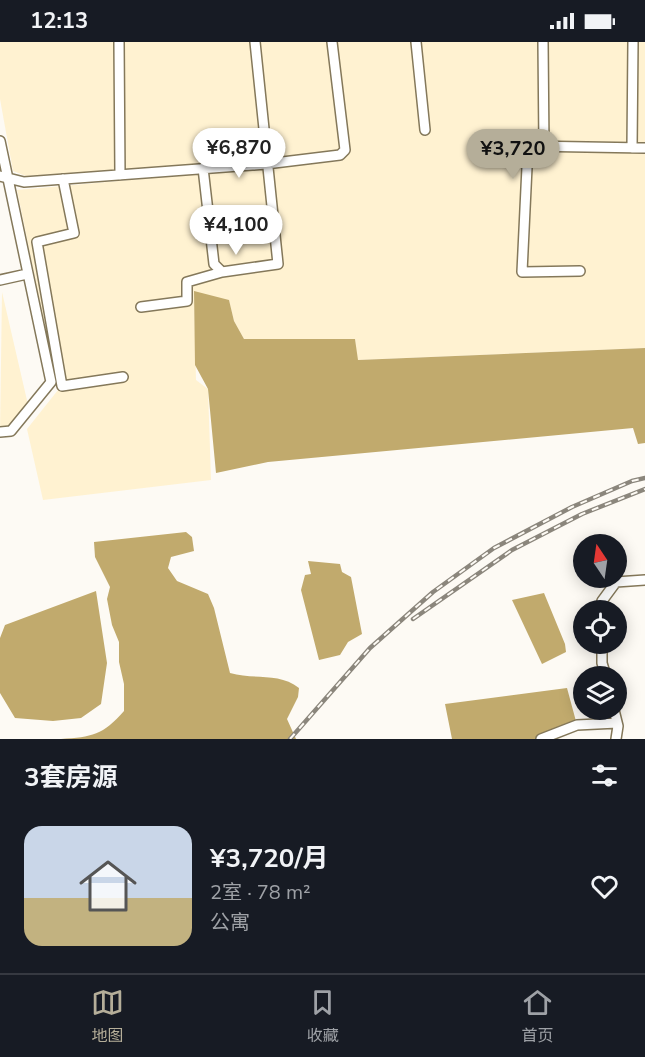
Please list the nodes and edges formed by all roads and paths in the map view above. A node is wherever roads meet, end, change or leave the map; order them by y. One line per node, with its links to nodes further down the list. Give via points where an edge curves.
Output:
1 (119, 42): 14 (street)
2 (255, 42): 12 (street)
3 (332, 42): 12 (street, via 345,150 340,155)
4 (416, 42): 7 (street)
5 (543, 42): 9 (street)
6 (633, 42): 10 (street)
7 (425, 130)
8 (0, 141): 15 (street)
9 (544, 147): 10 (street); 17 (street, via 528,146 522,272)
10 (632, 148): 11 (street)
11 (645, 148)
12 (266, 164): 13 (street); 18 (street, via 278,264)
13 (203, 168): 14 (street); 18 (street, via 214,264)
14 (120, 175): 16 (street)
15 (3, 177): 16 (street, via 24,182); 19 (street)
16 (63, 179): 22 (street, via 74,232 37,242 62,386)
17 (580, 271)
18 (222, 272): 21 (street, via 187,282 187,301)
19 (27, 274): 20 (street); 23 (street, via 51,382 11,431)
20 (0, 280)
21 (141, 308)
22 (123, 377)
23 (0, 432)
24 (645, 580): 25 (street, via 616,582)
25 (603, 600)
26 (616, 720): 27 (street)
27 (617, 723): 28 (street, via 577,724); 29 (street)
28 (541, 739)
29 (616, 739)

